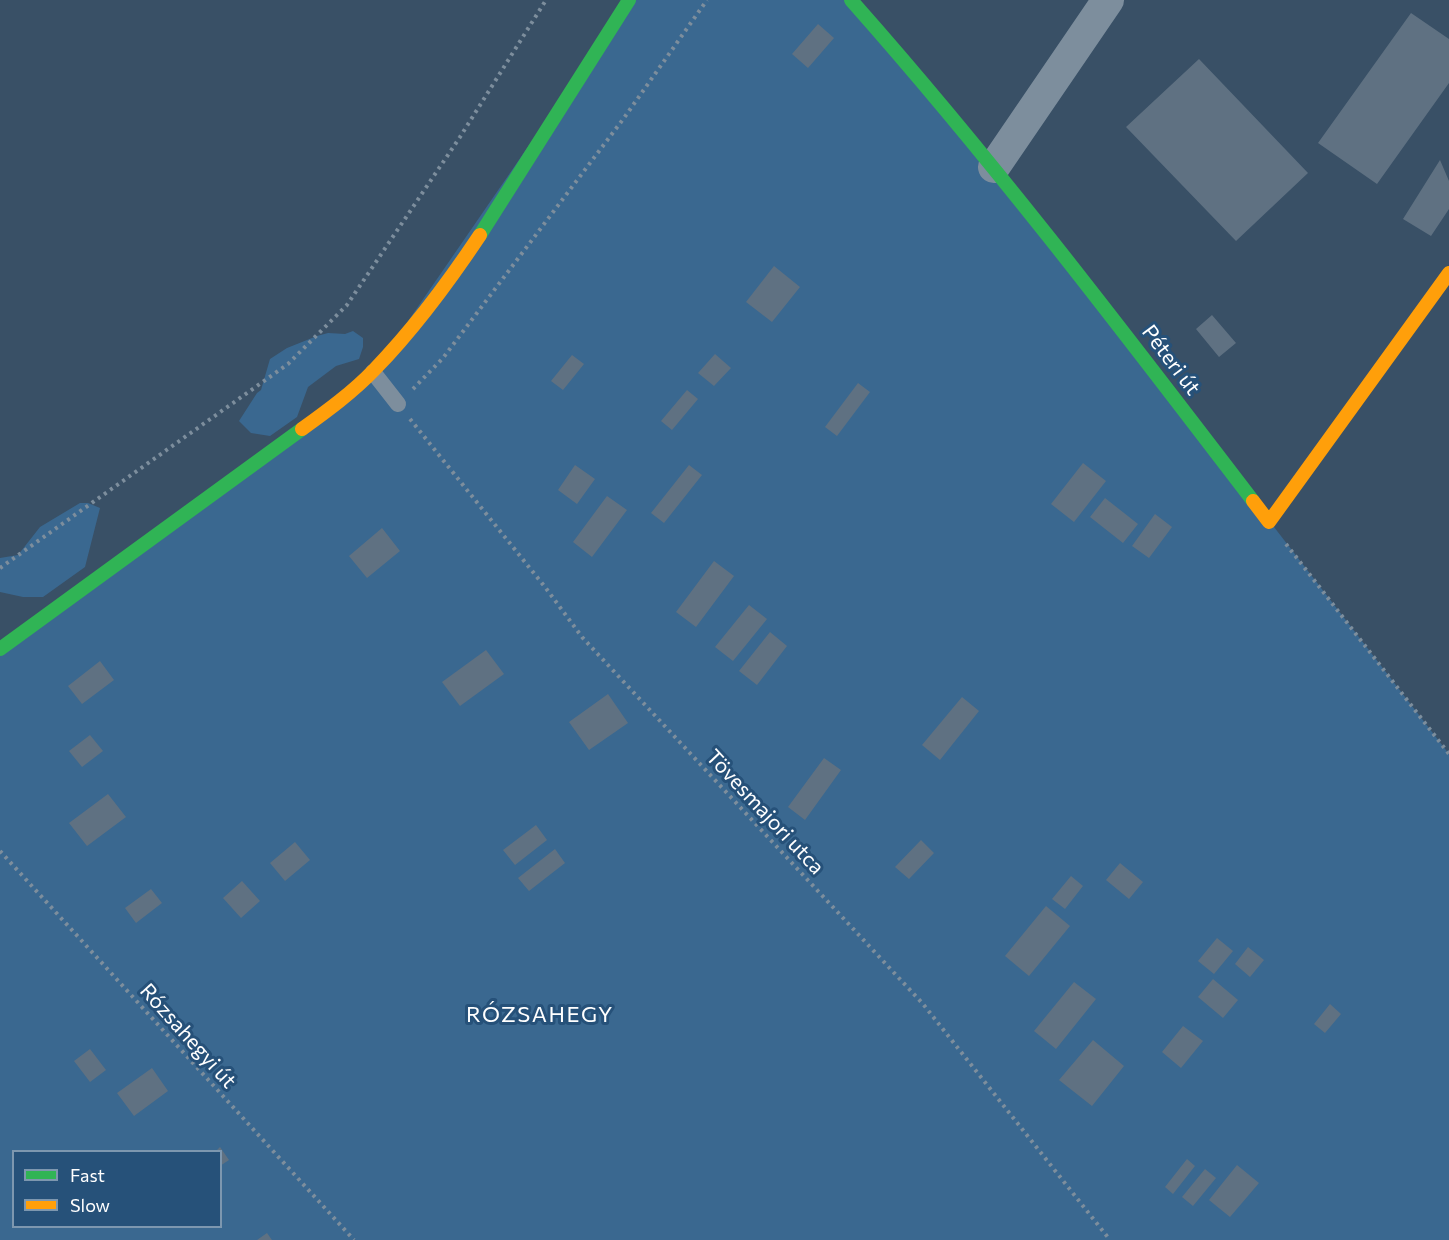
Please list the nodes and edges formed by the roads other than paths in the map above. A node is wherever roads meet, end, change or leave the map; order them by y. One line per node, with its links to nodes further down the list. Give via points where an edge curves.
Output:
1 (629, 0): 6 (street, via 459,267)
2 (851, 0): 4 (street, Péteri út)
3 (1108, 0): 4 (street)
4 (994, 168): 5 (street, Péteri út, via 1269,522)
5 (1449, 273)
6 (373, 372): 7 (lane); 8 (street, via 327,411)
7 (398, 404)
8 (0, 649)

